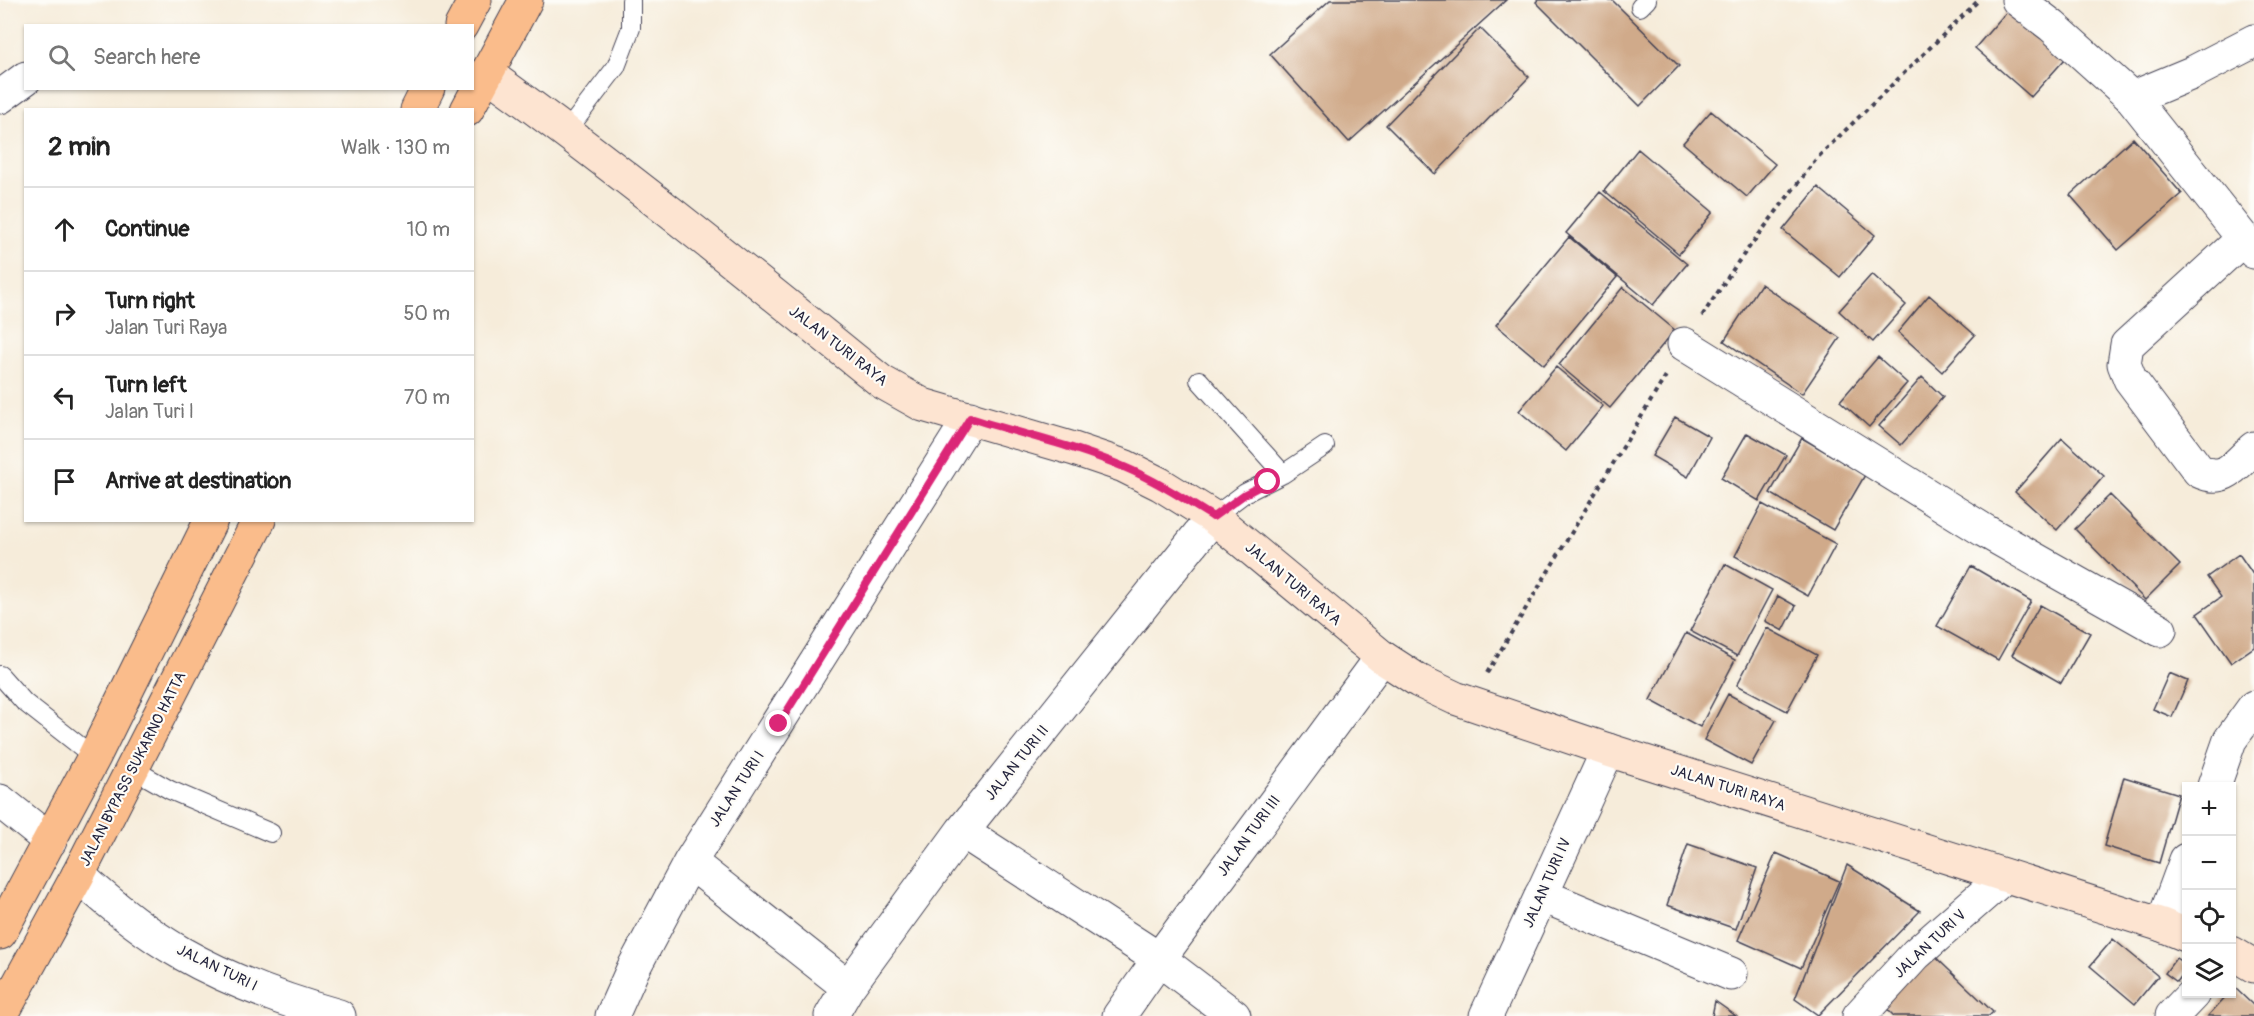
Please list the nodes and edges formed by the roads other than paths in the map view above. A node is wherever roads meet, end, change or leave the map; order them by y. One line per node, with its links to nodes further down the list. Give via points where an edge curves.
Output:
1 (475, 0): 5 (highway)
2 (526, 0): 7 (highway)
3 (631, 0): 14 (lane, via 631,28 616,67)
4 (2018, 0): 11 (street)
5 (462, 24)
6 (2254, 41): 11 (street)
7 (486, 73): 13 (highway); 14 (street, JALAN TURI RAYA)
8 (24, 79): 10 (street)
9 (427, 90): 12 (highway)
10 (0, 97)
11 (2132, 98): 15 (street)
12 (418, 108)
13 (468, 108)
14 (567, 131): 18 (street, JALAN TURI RAYA, via 882,382 923,405)
15 (2249, 245): 20 (street, via 2127,345 2124,364 2130,379 2199,471 2210,476 2222,475)
16 (1684, 344): 25 (street, via 1985,531)
17 (1199, 380): 21 (lane)
18 (970, 418): 22 (street, JALAN TURI RAYA, via 1124,466); 37 (street, JALAN TURI I)
19 (1325, 446): 21 (lane)
20 (2254, 448)
21 (1284, 474): 22 (lane, via 1245,494)
22 (1213, 517): 26 (street, JALAN TURI RAYA); 34 (street, JALAN TURI II)
23 (210, 522): 30 (highway)
24 (258, 522): 31 (highway, JALAN BYPASS SUKARNO HATTA)
25 (2160, 630)
26 (1382, 657): 29 (street, JALAN TURI RAYA, via 1419,681 1469,703); 45 (street, JALAN TURI III)
27 (0, 675): 30 (lane, via 24,702)
28 (2254, 707): 32 (street, via 2230,740)
29 (1608, 750): 39 (street, JALAN TURI RAYA); 41 (street, JALAN TURI IV)
30 (94, 757): 36 (highway)
31 (134, 769): 35 (lane, via 170,790); 38 (highway, JALAN BYPASS SUKARNO HATTA)
32 (2215, 782)
33 (0, 801): 36 (street)
34 (962, 831): 45 (street); 48 (street, JALAN TURI II)
35 (271, 833)
36 (50, 841): 43 (highway)
37 (690, 862): 48 (street); 53 (street, JALAN TURI I)
38 (78, 875): 50 (street, JALAN TURI I, via 111,905 180,953); 51 (highway, JALAN BYPASS SUKARNO HATTA)
39 (2005, 876): 42 (street, JALAN TURI RAYA); 58 (street, JALAN TURI V, via 1916,954)
40 (2182, 889): 42 (street)
41 (1541, 896): 47 (street); 57 (street, JALAN TURI IV)
42 (2175, 930)
43 (0, 933)
44 (2236, 955): 46 (street)
45 (1159, 959): 55 (street, JALAN TURI III); 56 (street)
46 (2254, 966)
47 (1731, 974)
48 (848, 987): 54 (street, JALAN TURI II)
49 (2188, 998): 59 (street)
50 (303, 1011): 52 (street, JALAN TURI I)
51 (1, 1016)
52 (339, 1016)
53 (612, 1016)
54 (831, 1016)
55 (1119, 1016)
56 (1234, 1016)
57 (1486, 1016)
58 (1859, 1016)
59 (2172, 1016)

